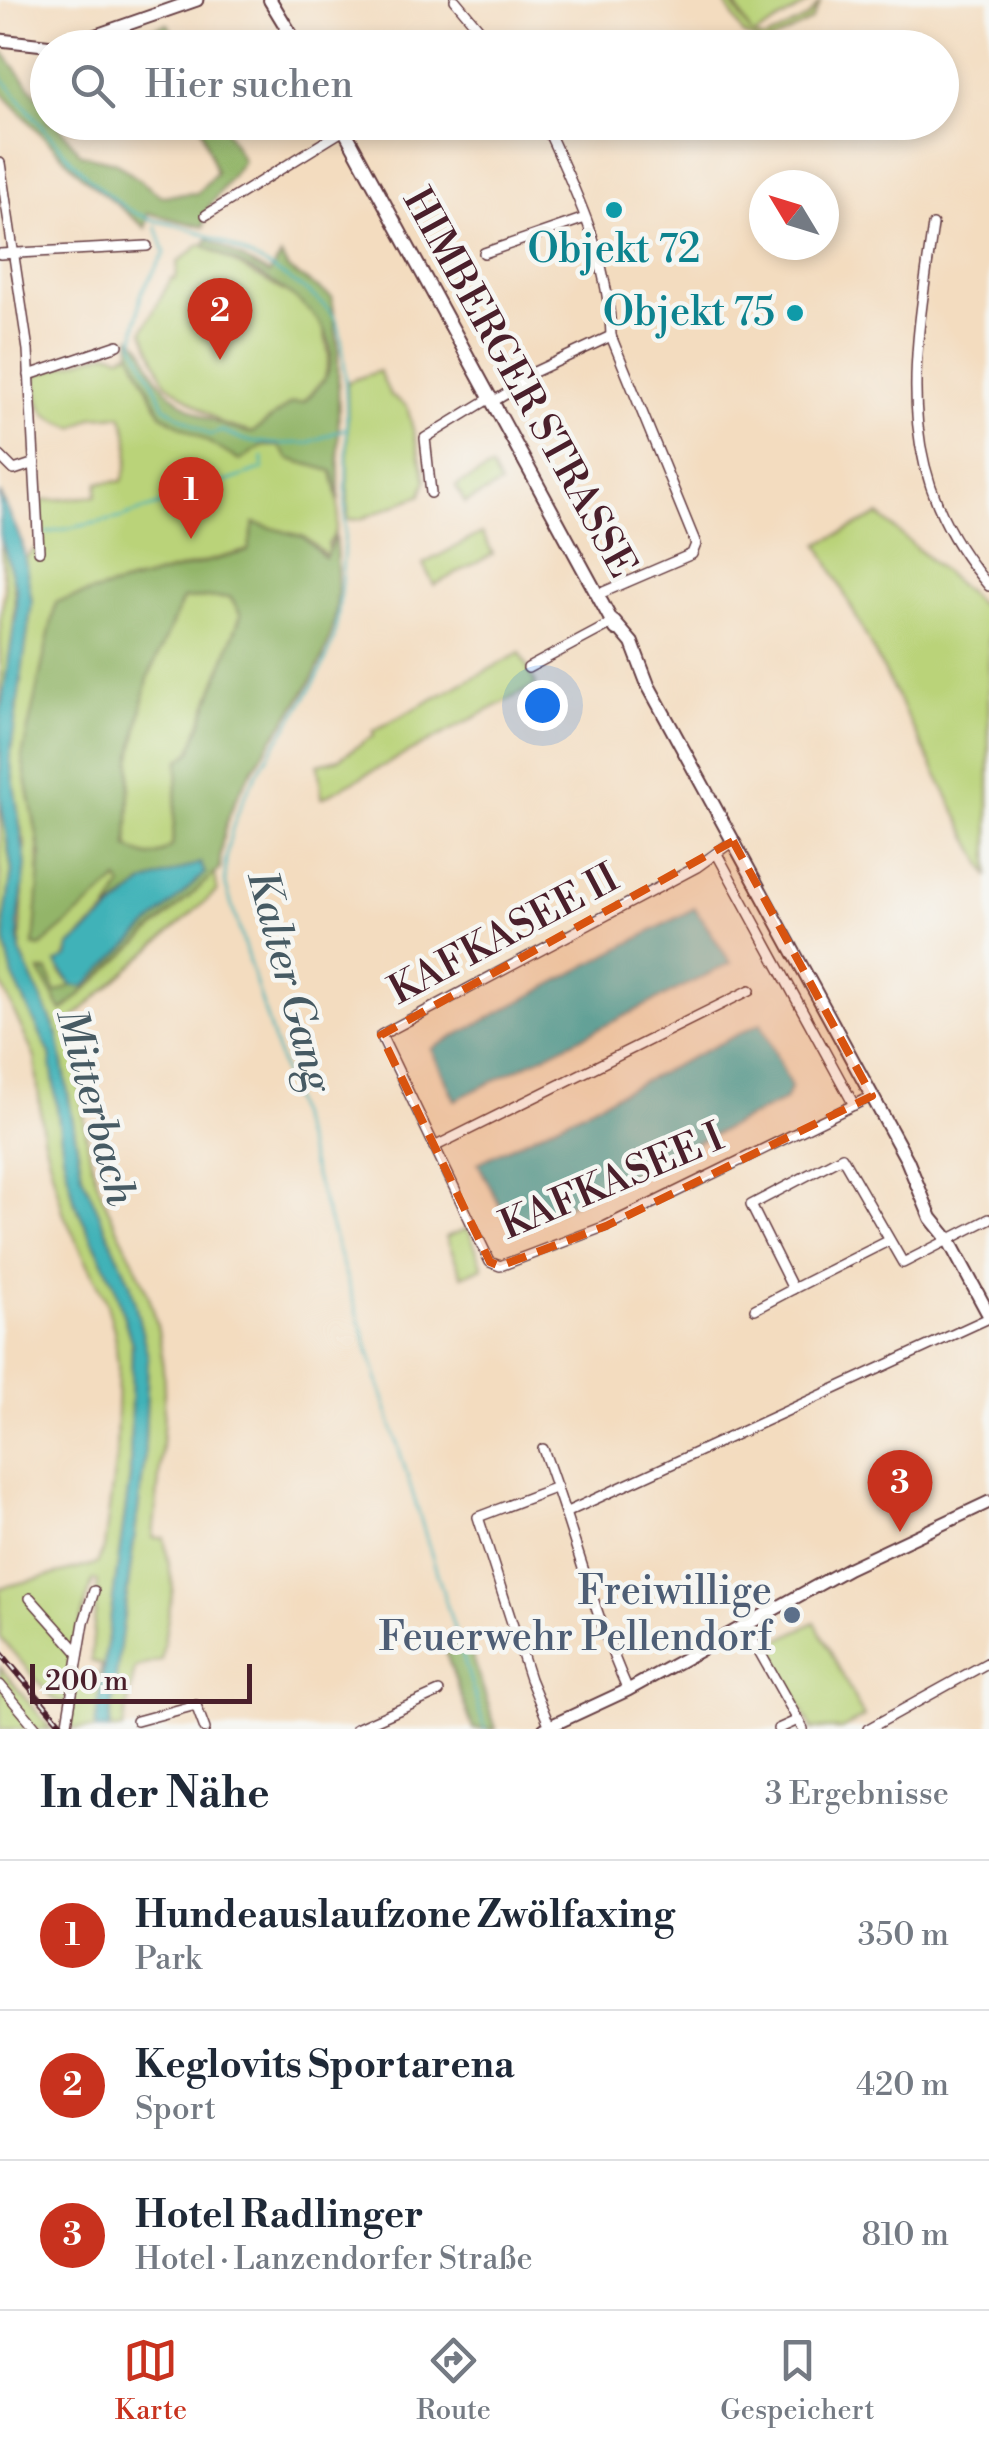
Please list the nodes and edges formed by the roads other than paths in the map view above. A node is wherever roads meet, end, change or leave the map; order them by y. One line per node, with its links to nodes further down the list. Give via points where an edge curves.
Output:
1 (197, 0): 4 (street)
2 (270, 0): 5 (main road)
3 (456, 0): 6 (street)
4 (117, 30)
5 (288, 30)
6 (480, 30)
7 (4, 41): 8 (street)
8 (30, 45)
9 (321, 140): 13 (street)
10 (349, 140): 23 (main road, HIMBERGER STRASSE)
11 (552, 140): 14 (street)
12 (0, 163): 17 (street)
13 (206, 215)
14 (585, 218): 18 (street); 20 (street, via 610,299)
15 (933, 225): 28 (street, via 916,327 914,417 945,519)
16 (147, 246): 17 (street)
17 (16, 251): 19 (street); 22 (street)
18 (484, 253)
19 (0, 254)
20 (611, 336): 23 (street); 29 (street, via 695,550)
21 (118, 345): 22 (street)
22 (29, 375): 25 (street)
23 (493, 399): 26 (street, via 424,438); 29 (main road, HIMBERGER STRASSE)
24 (0, 456): 25 (street, via 14,470)
25 (35, 463): 27 (street)
26 (431, 494)
27 (38, 550)
28 (989, 586)
29 (599, 594): 30 (main road, HIMBERGER STRASSE)
30 (614, 622): 31 (street); 32 (main road, HIMBERGER STRASSE, via 632,644)
31 (528, 668)
32 (733, 841): 33 (street); 35 (main road, HIMBERGER STRASSE)
33 (717, 854): 36 (street); 37 (street, KAFKASEE II, via 382,1035)
34 (750, 990): 37 (street)
35 (872, 1096): 36 (street, KAFKASEE I); 39 (main road, HIMBERGER STRASSE)
36 (854, 1106): 37 (street, KAFKASEE I, via 606,1226 500,1266 490,1262)
37 (434, 1148)
38 (989, 1219): 39 (street)
39 (948, 1240): 40 (street, via 903,1264); 43 (main road, HIMBERGER STRASSE)
40 (888, 1242): 41 (street); 41 (street, via 842,1156 751,1204)
41 (793, 1289): 42 (street)
42 (755, 1310)
43 (989, 1316): 47 (street)
44 (543, 1449): 45 (street)
45 (557, 1486): 47 (street); 58 (street, via 478,1517)
46 (989, 1502): 50 (street)
47 (567, 1512): 54 (street)
48 (94, 1590): 51 (street)
49 (30, 1598): 51 (street)
50 (744, 1626): 54 (street); 57 (street)
51 (78, 1652): 60 (street)
52 (989, 1662): 64 (street)
53 (0, 1685): 59 (street)
54 (628, 1690): 58 (street)
55 (439, 1692): 62 (street)
56 (137, 1721): 61 (street, via 196,1704)
57 (800, 1724): 63 (street)
58 (548, 1728)
59 (37, 1729)
60 (66, 1729)
61 (205, 1729)
62 (356, 1729)
63 (778, 1729)
64 (868, 1729)

